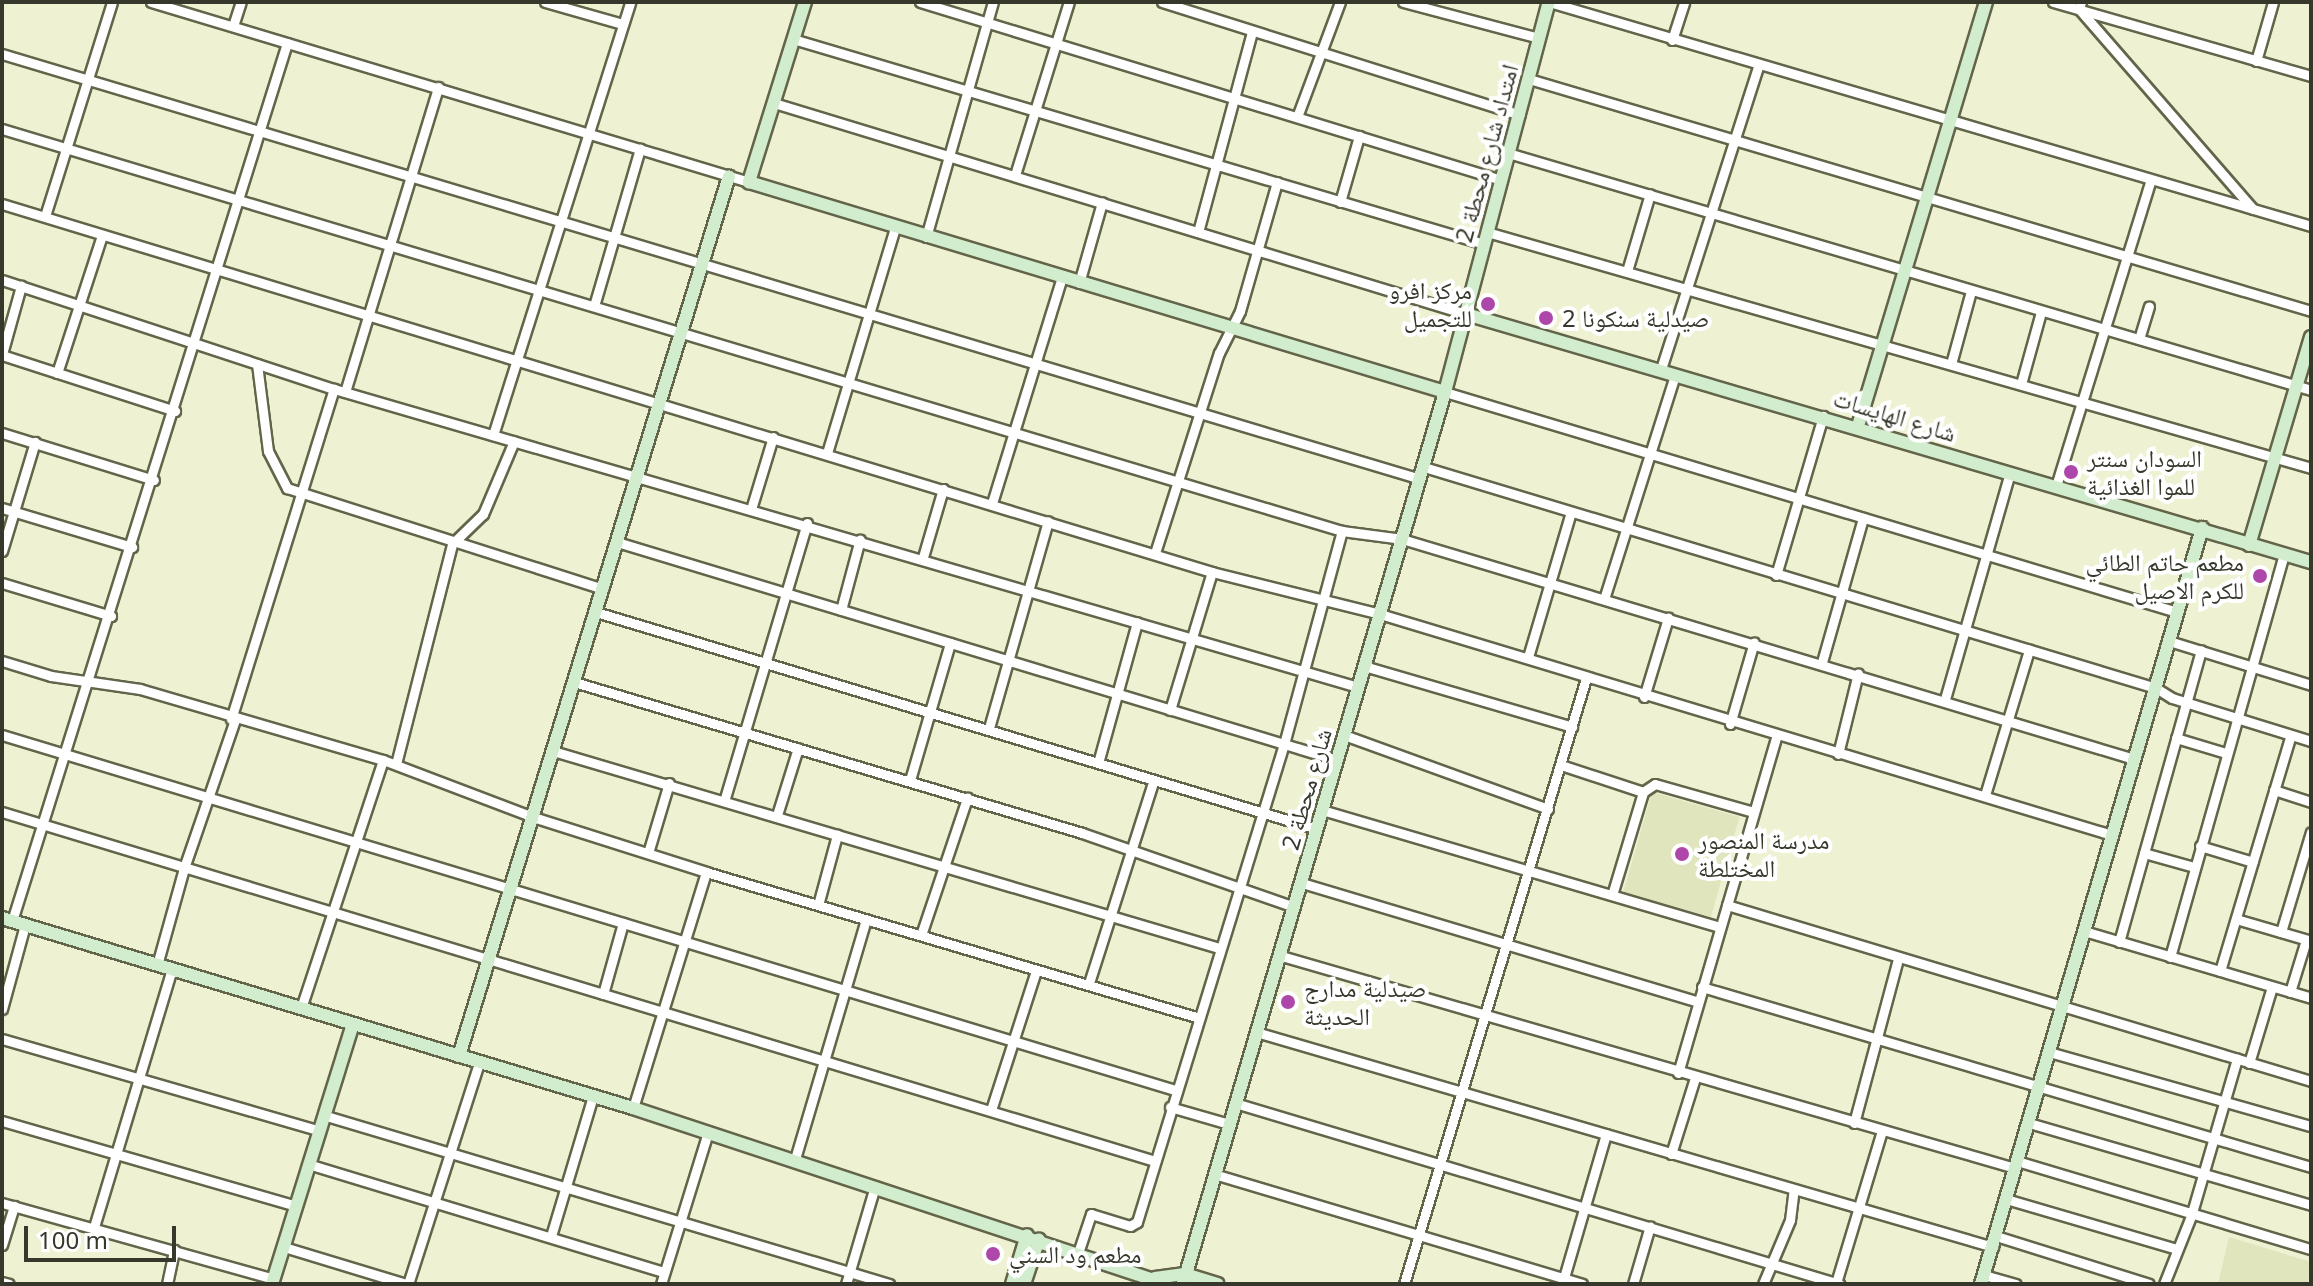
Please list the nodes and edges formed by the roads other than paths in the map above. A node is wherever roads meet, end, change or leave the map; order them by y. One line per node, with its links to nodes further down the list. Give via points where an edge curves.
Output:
1 (112, 2): 33 (street)
2 (151, 2): 21 (street)
3 (241, 2): 21 (street)
4 (545, 2): 19 (street)
5 (630, 2): 19 (street)
6 (805, 2): 24 (street)
7 (920, 2): 20 (street)
8 (993, 2): 20 (street)
9 (1069, 2): 27 (street)
10 (1340, 2): 28 (street)
11 (1403, 2): 23 (street)
12 (1549, 2): 23 (street, امتداد شارع محطة 2); 25 (street)
13 (1684, 2): 25 (street)
14 (1986, 2): 42 (street)
15 (2053, 2): 18 (street)
16 (2273, 2): 30 (street)
17 (1165, 3): 22 (street)
18 (2080, 6): 30 (street); 66 (street)
19 (623, 24): 45 (street)
20 (986, 24): 27 (street); 36 (street)
21 (233, 26): 26 (street)
22 (1252, 32): 28 (street); 37 (street)
23 (1539, 38): 34 (street, امتداد شارع محطة 2)
24 (793, 39): 36 (street); 38 (street)
25 (1672, 40): 31 (street)
26 (287, 43): 35 (street); 44 (street)
27 (1056, 43): 37 (street); 39 (street)
28 (1324, 52): 40 (street); 41 (street)
29 (2, 54): 33 (street)
30 (2256, 61): 32 (street)
31 (1759, 64): 42 (street); 47 (street)
32 (2311, 76)
33 (88, 79): 44 (street); 48 (street)
34 (1529, 79): 40 (street, امتداد شارع محطة 2); 47 (street)
35 (438, 87): 45 (street); 55 (street)
36 (967, 91): 39 (street); 51 (street)
37 (1234, 98): 41 (street); 52 (street)
38 (774, 103): 51 (street); 58 (street)
39 (1036, 110): 52 (street); 53 (street)
40 (1520, 115): 50 (street, امتداد شارع محطة 2)
41 (1297, 117): 46 (street)
42 (1948, 117): 57 (street); 61 (street)
43 (2, 129): 48 (street)
44 (261, 130): 55 (street); 62 (street)
45 (588, 133): 49 (street); 69 (street)
46 (1359, 136): 56 (street); 64 (street)
47 (1735, 143): 61 (street); 67 (street)
48 (66, 149): 62 (street); 68 (street)
49 (640, 149): 54 (street); 74 (street)
50 (1508, 153): 56 (street, امتداد شارع محطة 2); 60 (street)
51 (949, 156): 53 (street); 75 (street)
52 (1215, 163): 59 (street); 72 (street)
53 (1015, 175): 63 (street)
54 (729, 176): 58 (street); 80 (street)
55 (413, 177): 69 (street); 77 (street)
56 (1501, 180): 76 (street, امتداد شارع محطة 2)
57 (2151, 180): 66 (street); 79 (street)
58 (749, 182): 71 (street)
59 (1277, 182): 64 (street); 78 (street)
60 (1650, 194): 67 (street); 83 (street)
61 (1924, 199): 79 (street); 82 (street)
62 (238, 200): 77 (street); 81 (street)
63 (1102, 202): 72 (street); 86 (street)
64 (1340, 202): 76 (street)
65 (2, 204): 68 (street)
66 (2253, 209): 70 (street)
67 (1715, 211): 82 (street); 88 (street, via 1707,220)
68 (45, 216): 73 (street)
69 (559, 221): 74 (street); 89 (street)
70 (2311, 226)
71 (895, 228): 75 (street); 96 (street)
72 (1198, 232): 78 (street)
73 (102, 235): 81 (street); 91 (street)
74 (614, 237): 80 (street); 92 (street)
75 (926, 237): 84 (street)
76 (1486, 238): 83 (street); 98 (street, امتداد شارع محطة 2)
77 (391, 248): 89 (street); 97 (street)
78 (1258, 250): 98 (street); 99 (street)
79 (2127, 257): 94 (street); 100 (street)
80 (703, 262): 96 (street); 101 (street)
81 (218, 268): 97 (street); 104 (street)
82 (1905, 268): 90 (street); 105 (street)
83 (1627, 271): 88 (street)
84 (1062, 277): 86 (street); 110 (street)
85 (2, 280): 87 (street)
86 (1079, 283): 99 (street)
87 (21, 286): 91 (street); 106 (street)
88 (1685, 287): 105 (street); 111 (street)
89 (538, 288): 92 (street); 107 (street)
90 (1971, 291): 95 (street); 109 (street)
91 (79, 305): 104 (street); 112 (street)
92 (594, 306): 101 (street)
93 (2149, 306): 103 (street)
94 (2311, 311)
95 (2041, 312): 100 (street); 115 (street)
96 (868, 313): 110 (street); 114 (street)
97 (369, 314): 107 (street); 117 (street)
98 (1466, 314): 111 (street, شارع الهايسات); 119 (street, شارع محطة 2)
99 (1232, 328): 119 (street); 123 (street)
100 (2106, 330): 103 (street); 120 (street)
101 (681, 333): 114 (street); 121 (street)
102 (2311, 337): 116 (street)
103 (2139, 339): 116 (street)
104 (195, 341): 108 (street); 122 (street)
105 (1883, 345): 109 (street); 125 (street)
106 (2, 355): 112 (street)
107 (516, 360): 121 (street); 128 (street)
108 (257, 364): 117 (street); 143 (street, via 268,451 281,482)
109 (1951, 364): 115 (street)
110 (1036, 365): 123 (street); 127 (street)
111 (1661, 369): 113 (street, شارع الهايسات)
112 (57, 373): 122 (street)
113 (1675, 375): 124 (street, شارع الهايسات); 133 (street)
114 (848, 382): 127 (street); 132 (street)
115 (2021, 384): 120 (street)
116 (2296, 386): 118 (street); 134 (street)
117 (340, 390): 128 (street); 143 (street)
118 (2311, 390)
119 (1445, 392): 133 (street); 137 (street, شارع محطة 2)
120 (2080, 401): 134 (street); 141 (street)
121 (660, 402): 129 (street); 138 (street)
122 (175, 411): 139 (street)
123 (1199, 413): 137 (street); 140 (street)
124 (1823, 416): 125 (street, شارع الهايسات); 144 (street)
125 (1858, 426): 136 (street, شارع الهايسات)
126 (2, 433): 131 (street)
127 (1014, 433): 140 (street); 145 (street)
128 (493, 435): 130 (street)
129 (773, 437): 132 (street); 146 (street)
130 (514, 441): 138 (street); 159 (street, via 483,514)
131 (35, 442): 139 (street); 148 (street)
132 (827, 453): 142 (street)
133 (1652, 453): 144 (street); 155 (street)
134 (2275, 458): 135 (street); 160 (street)
135 (2311, 468)
136 (2010, 472): 141 (street, شارع الهايسات); 165 (street)
137 (1422, 473): 149 (street); 157 (street, شارع محطة 2)
138 (638, 474): 146 (street); 158 (street)
139 (154, 480): 161 (street)
140 (1177, 482): 154 (street); 163 (street)
141 (2056, 486): 153 (street, شارع الهايسات)
142 (943, 489): 145 (street); 166 (street)
143 (300, 494): 159 (street); 214 (street)
144 (1799, 499): 150 (street); 169 (street)
145 (992, 503): 151 (street)
146 (752, 506): 152 (street)
147 (2, 508): 148 (street)
148 (13, 511): 161 (street); 162 (street)
149 (1571, 512): 155 (street); 170 (street)
150 (1863, 518): 165 (street); 175 (street)
151 (1048, 521): 163 (street); 172 (street)
152 (807, 523): 156 (street); 174 (street)
153 (2202, 528): 160 (street, شارع الهايسات); 180 (street)
154 (1342, 531): 157 (street); 177 (street)
155 (1627, 531): 169 (street); 176 (street)
156 (860, 539): 166 (street); 178 (street)
157 (1402, 539): 170 (street); 181 (street, شارع محطة 2)
158 (617, 542): 173 (street); 174 (street)
159 (452, 544): 173 (street); 236 (street)
160 (2249, 545): 164 (street, شارع الهايسات)
161 (132, 547): 182 (street)
162 (2, 551)
163 (1155, 553): 168 (street)
164 (2284, 554): 167 (street, شارع الهايسات); 199 (street)
165 (1985, 556): 180 (street); 185 (street)
166 (923, 557): 172 (street)
167 (2311, 562)
168 (1212, 572): 177 (street); 186 (street)
169 (1776, 575): 175 (street)
170 (1549, 582): 176 (street); 192 (street)
171 (2, 583): 182 (street)
172 (1027, 588): 184 (street); 193 (street)
173 (603, 589): 179 (street)
174 (785, 593): 178 (street); 195 (street)
175 (1842, 594): 185 (street); 196 (street)
176 (1604, 599): 183 (street)
177 (1323, 603): 181 (street); 198 (street)
178 (841, 610): 189 (street)
179 (596, 612): 195 (street); 203 (street)
180 (2177, 612): 187 (street)
181 (1380, 614): 192 (street); 197 (street, شارع محطة 2)
182 (111, 616): 202 (street)
183 (1668, 618): 188 (street); 208 (street)
184 (1137, 622): 186 (street); 207 (street)
185 (1967, 631): 190 (street); 209 (street)
186 (1193, 638): 198 (street); 211 (street)
187 (2169, 641): 191 (street); 206 (street)
188 (1754, 642): 196 (street); 216 (street)
189 (950, 643): 193 (street); 212 (street)
190 (2029, 650): 206 (street); 215 (street)
191 (2201, 650): 199 (street); 210 (street)
192 (1528, 657): 201 (street)
193 (1008, 660): 207 (street); 218 (street)
194 (2, 661): 202 (street)
195 (765, 661): 212 (street); 219 (street)
196 (1822, 662): 200 (street)
197 (1364, 666): 205 (street, شارع محطة 2); 217 (street)
198 (1303, 667): 205 (street); 226 (street)
199 (2252, 668): 204 (street); 213 (street)
200 (1858, 673): 209 (street); 231 (street)
201 (1586, 678): 208 (street); 217 (street)
202 (87, 681): 214 (street, via 140,689); 230 (street)
203 (574, 682): 219 (street); 228 (street)
204 (2311, 685)
205 (1358, 687): 221 (street, شارع محطة 2)
206 (2156, 688): 210 (street); 232 (street)
207 (1118, 694): 211 (street); 235 (street)
208 (1644, 697): 216 (street)
209 (1945, 699): 215 (street)
210 (2186, 702): 213 (street); 224 (street)
211 (1170, 710): 226 (street)
212 (930, 711): 218 (street); 238 (street)
213 (2236, 718): 222 (street); 229 (street)
214 (233, 719): 233 (street); 246 (street)
215 (2007, 720): 232 (street); 243 (street)
216 (1730, 724): 223 (street)
217 (1572, 727): 237 (street)
218 (989, 728): 235 (street)
219 (746, 733): 227 (street); 244 (street)
220 (2, 735): 230 (street)
221 (1344, 735): 234 (street, شارع محطة 2); 248 (street)
222 (2291, 735): 225 (street); 241 (street)
223 (1776, 737): 231 (street); 252 (street)
224 (2176, 738): 229 (street); 264 (street)
225 (2311, 741)
226 (1284, 744): 234 (street); 251 (street)
227 (798, 748): 238 (street); 253 (street)
228 (553, 751): 239 (street); 254 (street)
229 (2226, 753): 261 (street)
230 (64, 754): 246 (street); 255 (street)
231 (1838, 754): 243 (street)
232 (2134, 759): 259 (street)
233 (383, 760): 236 (street); 260 (street)
234 (1337, 760): 249 (street, شارع محطة 2)
235 (1098, 763): 240 (street)
236 (396, 764): 254 (street)
237 (1561, 765): 242 (street); 248 (street)
238 (910, 780): 245 (street)
239 (669, 783): 244 (street); 263 (street)
240 (1153, 783): 251 (street); 262 (street)
241 (2274, 790): 247 (street); 265 (street)
242 (1643, 792): 252 (street, via 1655,784); 274 (street)
243 (1985, 795): 259 (street)
244 (725, 798): 253 (street)
245 (967, 798): 262 (street); 267 (street)
246 (208, 799): 260 (street); 266 (street)
247 (2311, 802)
248 (1548, 809): 269 (street)
249 (1322, 810): 256 (street, شارع محطة 2); 269 (street)
250 (2, 812): 255 (street)
251 (1262, 812): 256 (street); 273 (street)
252 (1753, 812): 276 (street)
253 (777, 815): 258 (street)
254 (533, 817): 263 (street); 272 (street)
255 (41, 824): 266 (street); 282 (street)
256 (1317, 829): 271 (street, شارع محطة 2)
257 (2311, 834): 286 (street)
258 (837, 835): 267 (street); 275 (street)
259 (2112, 835): 285 (street)
260 (357, 841): 272 (street); 278 (street)
261 (2200, 846): 265 (street); 268 (street)
262 (1133, 849): 273 (street); 279 (street)
263 (648, 853): 270 (street)
264 (2144, 853): 268 (street); 290 (street)
265 (2253, 862): 281 (street)
266 (185, 865): 278 (street); 297 (street)
267 (945, 866): 279 (street); 287 (street)
268 (2194, 867): 295 (street)
269 (1526, 870): 274 (street); 291 (street)
270 (706, 872): 275 (street); 289 (street)
271 (1302, 883): 277 (street, شارع محطة 2); 291 (street)
272 (511, 887): 283 (street); 294 (street)
273 (1239, 887): 277 (street); 292 (street)
274 (1612, 895): 284 (street)
275 (818, 905): 280 (street)
276 (1727, 905): 284 (street); 296 (street)
277 (1294, 907): 293 (street, شارع محطة 2)
278 (335, 910): 294 (street); 309 (street)
279 (1110, 917): 292 (street); 301 (street)
280 (866, 919): 287 (street); 304 (street)
281 (2236, 919): 286 (street); 300 (street)
282 (13, 921): 297 (street); 311 (street)
283 (623, 923): 289 (street); 306 (street)
284 (1720, 927): 302 (street)
285 (2084, 931): 290 (street); 310 (street)
286 (2281, 932): 288 (street)
287 (921, 935): 299 (street)
288 (2308, 941): 305 (street)
289 (683, 942): 304 (street); 312 (street)
290 (2119, 942): 295 (street)
291 (1504, 944): 308 (street); 314 (street)
292 (1219, 948): 313 (street)
293 (1278, 955): 314 (street); 316 (street, شارع محطة 2)
294 (490, 956): 306 (street); 321 (street)
295 (2170, 957): 300 (street)
296 (1898, 959): 310 (street); 319 (street)
297 (157, 965): 298 (street)
298 (172, 969): 309 (street); 328 (street)
299 (1036, 971): 301 (street); 318 (street)
300 (2220, 971): 303 (street)
301 (1089, 983): 313 (street)
302 (1702, 987): 308 (street); 319 (street)
303 (2272, 987): 305 (street); 325 (street)
304 (847, 990): 318 (street); 323 (street)
305 (2290, 992): 307 (street)
306 (603, 994): 312 (street)
307 (2311, 998)
308 (1698, 1002): 326 (street)
309 (301, 1008): 315 (street)
310 (2062, 1008): 320 (street); 322 (street)
311 (2, 1009)
312 (660, 1011): 323 (street); 337 (street)
313 (1196, 1017): 332 (street)
314 (1483, 1018): 326 (street); 331 (street)
315 (353, 1024): 321 (street); 339 (street)
316 (1256, 1032): 331 (street); 334 (street, شارع محطة 2)
317 (2, 1039): 328 (street)
318 (1011, 1041): 332 (street); 338 (street)
319 (1875, 1042): 330 (street); 341 (street)
320 (2049, 1052): 330 (street); 335 (street)
321 (459, 1056): 324 (street)
322 (2237, 1059): 325 (street); 335 (street)
323 (825, 1062): 338 (street); 353 (street)
324 (479, 1063): 333 (street); 350 (street)
325 (2249, 1063): 329 (street)
326 (1678, 1073): 327 (street)
327 (1695, 1078): 341 (street); 352 (street)
328 (138, 1080): 345 (street); 351 (street)
329 (2311, 1081)
330 (2040, 1086): 342 (street); 349 (street)
331 (1462, 1089): 348 (street); 355 (street)
332 (1175, 1090): 336 (street)
333 (593, 1096): 337 (street); 361 (street)
334 (1235, 1103): 343 (street, شارع محطة 2); 355 (street)
335 (2224, 1103): 344 (street); 349 (street)
336 (1170, 1107): 343 (street); 354 (street)
337 (633, 1108): 347 (street)
338 (991, 1110): 354 (street)
339 (323, 1115): 345 (street); 350 (street)
340 (2, 1121): 351 (street)
341 (1854, 1123): 346 (street)
342 (2029, 1123): 357 (street); 359 (street)
343 (1229, 1124): 360 (street, شارع محطة 2)
344 (2311, 1126)
345 (318, 1130): 356 (street)
346 (1882, 1131): 357 (street); 371 (street)
347 (708, 1132): 353 (street); 373 (street)
348 (1606, 1134): 352 (street); 370 (street)
349 (2213, 1138): 358 (street); 359 (street)
350 (450, 1151): 361 (street); 365 (street)
351 (117, 1154): 369 (street); 375 (street)
352 (1671, 1154): 363 (street)
353 (795, 1159): 362 (street)
354 (1155, 1161): 385 (street, via 1137,1222 1130,1226 1091,1214)
355 (1440, 1163): 370 (street); 377 (street)
356 (308, 1164): 365 (street); 369 (street)
357 (2016, 1165): 364 (street); 372 (street)
358 (2311, 1167)
359 (2203, 1172): 367 (street); 372 (street)
360 (1214, 1174): 377 (street); 390 (street, شارع محطة 2)
361 (566, 1184): 373 (street); 376 (street)
362 (875, 1186): 378 (street); 388 (street)
363 (1794, 1189): 371 (street); 386 (street, via 1790,1220)
364 (2006, 1199): 379 (street); 382 (street)
365 (433, 1200): 376 (street); 397 (street)
366 (2, 1203): 368 (street)
367 (2311, 1205)
368 (14, 1206): 375 (street); 380 (street)
369 (296, 1206): 381 (street)
370 (1585, 1206): 374 (street); 392 (street)
371 (1859, 1208): 379 (street); 409 (street)
372 (2191, 1216): 382 (street); 383 (street)
373 (680, 1221): 387 (street); 388 (street)
374 (1650, 1226): 386 (street); 407 (street)
375 (94, 1227): 384 (street)
376 (551, 1236): 387 (street)
377 (1418, 1236): 392 (street); 405 (street)
378 (1033, 1237): 385 (street); 401 (street); 402 (street)
379 (1994, 1242): 391 (street); 411 (street)
380 (2, 1245)
381 (284, 1247): 394 (street); 397 (street)
382 (2177, 1249): 412 (street)
383 (2311, 1249)
384 (174, 1250): 394 (street); 396 (street)
385 (1078, 1253): 389 (street)
386 (1769, 1263): 408 (street); 409 (street)
387 (664, 1272): 398 (street)
388 (849, 1272): 399 (street); 400 (street)
389 (1148, 1279): 390 (street); 403 (street)
390 (1184, 1279): 404 (street)
391 (1983, 1279): 410 (street)
392 (1563, 1281): 406 (street)
393 (2, 1282): 395 (street)
394 (273, 1282)
395 (9, 1284)
396 (167, 1284)
397 (407, 1284)
398 (661, 1284)
399 (846, 1284)
400 (889, 1284)
401 (1012, 1284)
402 (1024, 1284)
403 (1166, 1284)
404 (1218, 1284)
405 (1404, 1284)
406 (1582, 1284)
407 (1633, 1284)
408 (1763, 1284)
409 (1837, 1284)
410 (2016, 1284)
411 (2149, 1284)
412 (2164, 1284)

